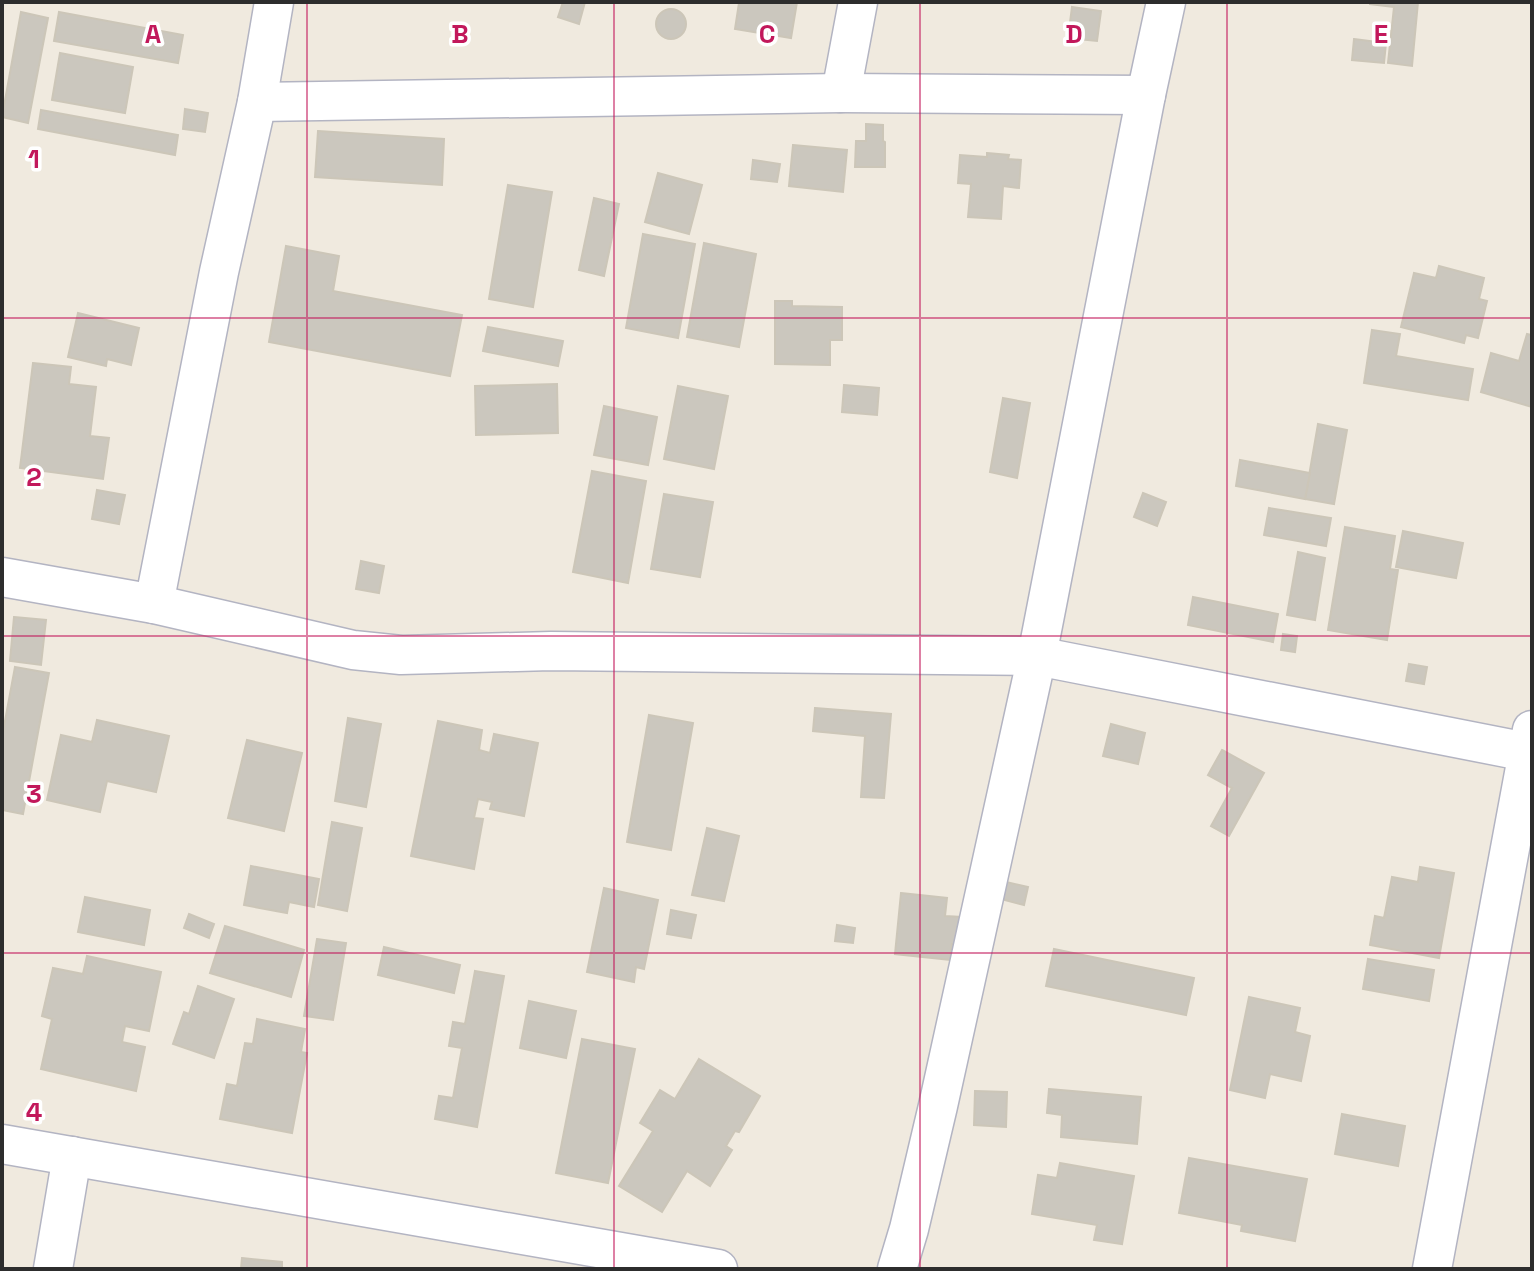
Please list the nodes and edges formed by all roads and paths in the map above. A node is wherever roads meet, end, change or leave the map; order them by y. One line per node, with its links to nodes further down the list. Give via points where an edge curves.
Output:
1 (274, 2): 6 (street)
2 (858, 2): 4 (street)
3 (1166, 2): 5 (street)
4 (841, 93): 5 (street); 6 (street)
5 (1146, 95): 9 (street)
6 (257, 102): 8 (street)
7 (2, 577): 8 (street)
8 (154, 604): 9 (street, via 353,650 401,655 551,651)
9 (1037, 656): 10 (street); 15 (street)
10 (1529, 741): 16 (street)
11 (2, 1144): 12 (street)
12 (72, 1156): 13 (street); 14 (street)
13 (53, 1269)
14 (718, 1269)
15 (897, 1269)
16 (1432, 1269)

